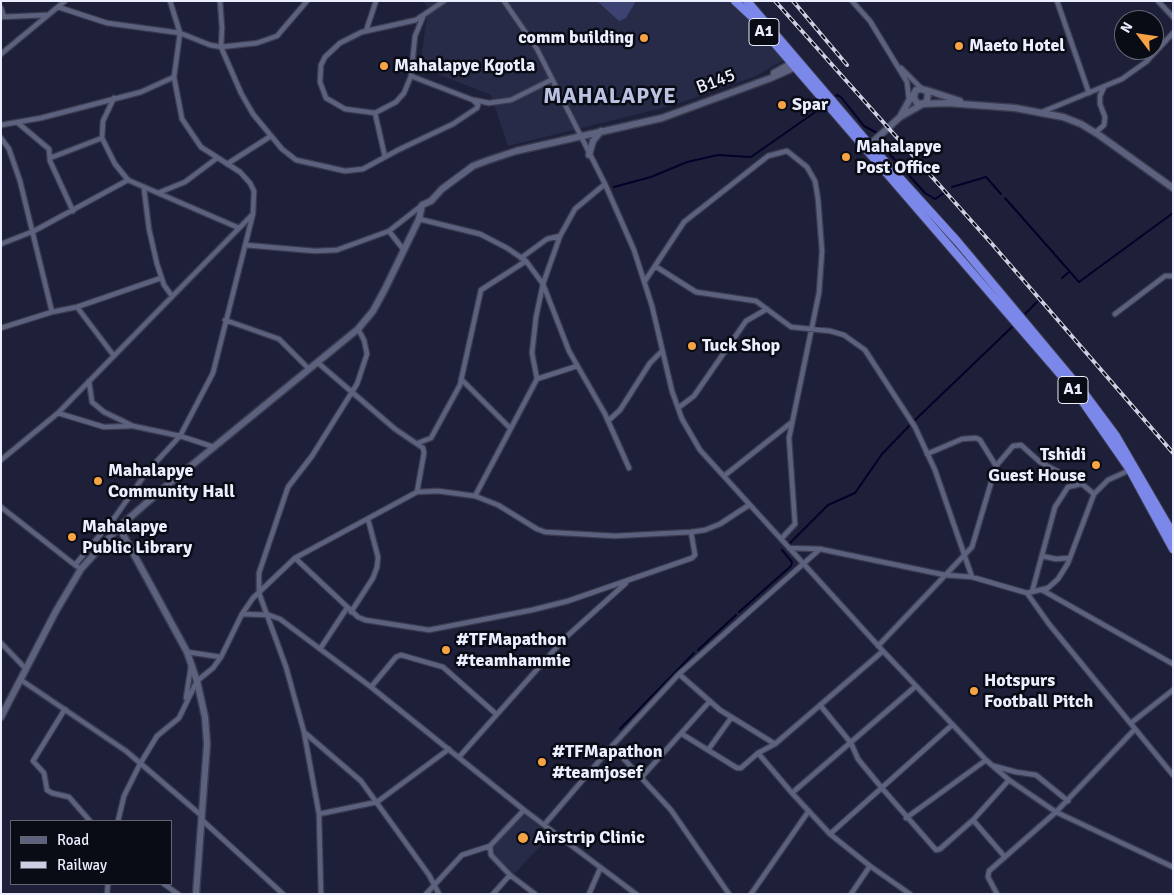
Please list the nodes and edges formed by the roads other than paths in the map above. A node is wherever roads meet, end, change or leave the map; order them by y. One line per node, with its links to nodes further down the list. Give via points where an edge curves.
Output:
1 (65, 1): 14 (street)
2 (170, 1): 20 (street)
3 (220, 1): 22 (street)
4 (307, 1): 22 (street, via 277,36 257,44)
5 (376, 1): 19 (street)
6 (444, 1): 17 (street)
7 (504, 1): 28 (street, via 537,49)
8 (734, 1): 25 (highway, A1)
9 (747, 1): 25 (highway, A1)
10 (852, 1): 24 (street, via 870,21)
11 (1056, 1): 32 (street)
12 (1158, 1): 18 (street)
13 (1, 8): 16 (street)
14 (58, 8): 15 (street); 20 (street, via 107,23)
15 (46, 15): 16 (street); 23 (street)
16 (3, 17)
17 (423, 17): 19 (street); 26 (street, via 415,36)
18 (1173, 17)
19 (366, 31): 39 (street, via 340,44 325,58 320,82 326,98 333,104 357,112)
20 (180, 32): 22 (street); 27 (street)
21 (1173, 33): 29 (street, via 1146,62 1122,79)
22 (221, 47): 45 (street, via 241,93)
23 (1, 54)
24 (891, 55): 30 (street); 35 (street, via 907,82)
25 (796, 64): 43 (main road, B145 / B145, via 662,118); 49 (highway, A1)
26 (411, 76): 34 (street); 39 (street, via 396,102)
27 (174, 77): 33 (street, via 141,92); 53 (street, via 178,108 188,130 201,147)
28 (552, 80): 34 (street, via 511,100 489,103); 46 (street)
29 (1104, 86): 32 (street); 44 (street, via 1100,96 1104,125)
30 (924, 89): 31 (main road); 36 (main road, via 929,96); 37 (main road)
31 (915, 92): 35 (main road); 36 (main road, via 916,102)
32 (1089, 93): 38 (street)
33 (114, 98): 41 (street); 48 (street, via 103,121)
34 (473, 100): 51 (street, via 477,108 467,116)
35 (909, 101): 40 (main road)
36 (923, 104): 37 (main road); 40 (main road)
37 (988, 106): 38 (main road)
38 (1042, 112): 44 (main road, via 1081,124)
39 (375, 113): 51 (street)
40 (900, 117): 49 (main road)
41 (18, 123): 42 (street); 52 (street, via 46,144)
42 (1, 125)
43 (601, 131): 46 (main road, B145 / B145); 50 (main road)
44 (1095, 133): 57 (main road)
45 (271, 136): 51 (street, via 296,160 329,168 357,171); 54 (street)
46 (579, 136): 50 (street); 60 (main road, B145 / B145, via 473,166)
47 (1, 138): 65 (street, via 20,180)
48 (102, 138): 52 (street); 55 (street, via 115,164)
49 (867, 147): 108 (highway, A1, via 1072,388); 119 (highway, A1, via 957,241 1084,393 1116,436)
50 (589, 156): 56 (street)
51 (385, 157)
52 (50, 158): 61 (street)
53 (217, 158): 54 (street); 59 (street, via 185,182)
54 (227, 164): 62 (street, via 250,183 254,191)
55 (128, 180): 58 (street); 61 (street)
56 (604, 184): 67 (street, via 576,209); 75 (street)
57 (1171, 185)
58 (144, 189): 59 (street); 74 (street, via 149,229)
59 (158, 194): 64 (street)
60 (422, 205): 63 (main road); 66 (street)
61 (73, 211): 65 (street)
62 (253, 214): 64 (street); 69 (street)
63 (419, 220): 70 (main road); 71 (street, via 480,234)
64 (239, 228): 77 (street)
65 (34, 231): 68 (street); 80 (street)
66 (389, 231): 69 (street, via 331,251); 70 (street)
67 (560, 236): 71 (street, via 547,239); 76 (street)
68 (1, 244)
69 (245, 245): 82 (street)
70 (404, 249): 84 (main road, via 373,311)
71 (524, 259): 76 (street); 91 (street, via 481,290)
72 (655, 266): 75 (street); 79 (street, via 696,292 747,298); 85 (street, via 678,229 703,205 739,181 768,156 787,151 807,167 815,181 818,199 822,251 820,293)
73 (1173, 276): 81 (street, via 1165,276)
74 (161, 278): 77 (street); 78 (street)
75 (645, 281): 86 (street)
76 (543, 284): 89 (street, via 555,320); 92 (street, via 532,353)
77 (172, 296): 87 (street)
78 (78, 306): 80 (street); 87 (street)
79 (767, 309): 85 (street, via 791,327); 95 (street, via 746,321 694,396)
80 (52, 312): 83 (street)
81 (1115, 314)
82 (225, 320): 90 (street, via 279,339); 101 (street, via 213,374)
83 (1, 328)
84 (358, 329): 88 (main road); 94 (street, via 367,354)
85 (812, 329): 98 (street); 104 (street, via 844,335 865,350 915,427)
86 (662, 351): 95 (street); 97 (street, via 650,363 620,410)
87 (114, 356): 93 (street)
88 (317, 362): 90 (main road); 94 (street)
89 (577, 366): 92 (street); 97 (street)
90 (309, 368): 103 (main road)
91 (462, 379): 100 (street); 102 (street, via 431,438)
92 (537, 379): 100 (street)
93 (89, 381): 96 (street); 99 (street, via 92,402 104,412)
94 (353, 392): 102 (street, via 395,429); 134 (street, via 288,487 260,566)
95 (678, 408): 109 (street, via 700,450)
96 (58, 413): 99 (street, via 104,427); 105 (street)
97 (608, 421): 107 (street)
98 (792, 422): 109 (street); 120 (street, via 789,445 796,518 792,529)
99 (133, 426): 101 (street)
100 (510, 428): 113 (street)
101 (180, 436): 103 (street); 129 (street, via 146,473)
102 (418, 443): 111 (street, via 424,453)
103 (214, 446): 117 (main road)
104 (926, 454): 106 (street, via 962,438 976,438); 125 (street, via 935,470)
105 (1, 460)
106 (996, 466): 110 (street, via 1009,448 1021,445 1040,462); 125 (street, via 972,547)
107 (629, 468)
108 (1130, 470): 112 (street, via 1108,480); 123 (highway, A1)
109 (724, 476): 114 (street)
110 (1082, 484): 112 (street); 124 (street, via 1068,487 1058,501)
111 (417, 492): 113 (street); 116 (street)
112 (1094, 494): 127 (street)
113 (475, 496): 118 (street, via 498,505 545,532 615,536)
114 (750, 505): 118 (street, via 720,524); 120 (street)
115 (1, 507): 129 (street)
116 (368, 519): 126 (street); 136 (street, via 378,557 376,567 373,578)
117 (119, 527): 129 (main road); 143 (main road)
118 (691, 532): 132 (street, via 694,557)
119 (1173, 534)
120 (781, 539): 121 (street)
121 (789, 548): 122 (street); 128 (street)
122 (820, 549): 128 (street); 130 (street)
123 (1173, 549)
124 (1042, 556): 127 (street); 135 (street)
125 (964, 557): 130 (street); 131 (street)
126 (296, 558): 134 (street); 136 (street)
127 (1069, 558): 133 (street, via 1058,578)
128 (803, 564): 140 (street); 148 (street)
129 (78, 567): 147 (main road)
130 (945, 575): 131 (street); 140 (street)
131 (972, 577): 135 (street)
132 (629, 580): 136 (street, via 532,610 440,629 365,620); 158 (street, via 565,638)
133 (1042, 590): 135 (street); 146 (street)
134 (260, 593): 137 (street); 138 (street)
135 (1029, 593): 161 (street, via 1049,624)
136 (349, 610): 141 (street)
137 (242, 614): 138 (street); 144 (street)
138 (269, 615): 141 (street, via 280,619); 164 (street)
139 (1, 643): 147 (street)
140 (878, 646): 142 (street)
141 (320, 649): 152 (street)
142 (883, 651): 151 (street); 156 (street)
143 (187, 652): 144 (street); 145 (main road)
144 (220, 657): 150 (street, via 213,668)
145 (191, 663): 150 (main road); 155 (street)
146 (1173, 664)
147 (26, 668): 149 (main road)
148 (679, 674): 154 (street); 168 (street)
149 (21, 680): 157 (street); 159 (main road)
150 (197, 681): 155 (street); 187 (main road, via 207,744)
151 (916, 686): 162 (street); 166 (street)
152 (371, 687): 158 (street, via 401,655 443,667); 169 (street)
153 (1173, 690): 161 (street)
154 (710, 701): 160 (street); 165 (street)
155 (186, 702): 174 (street, via 179,718 157,736)
156 (820, 705): 166 (street); 167 (street)
157 (65, 709): 174 (street); 189 (street, via 33,761 44,773 47,790 69,797)
158 (495, 714): 172 (street)
159 (1, 717)
160 (731, 718): 167 (street); 170 (street)
161 (1131, 723): 163 (street)
162 (952, 725): 173 (street); 179 (street)
163 (1135, 729): 176 (street); 181 (street)
164 (304, 732): 182 (street, via 355,775); 186 (street)
165 (682, 734): 170 (street); 177 (street)
166 (851, 743): 179 (street, via 858,758); 180 (street)
167 (775, 744): 171 (street)
168 (612, 746): 177 (street); 192 (street)
169 (449, 749): 172 (street); 182 (street)
170 (708, 750): 171 (street, via 741,768)
171 (758, 753): 180 (street)
172 (458, 757): 183 (street)
173 (986, 760): 175 (street); 188 (street)
174 (140, 764): 187 (street); 190 (street, via 124,796)
175 (993, 765): 178 (street); 181 (street, via 1036,775)
176 (1173, 775)
177 (641, 778): 212 (street, via 671,810)
178 (1009, 780): 185 (street); 191 (street)
179 (881, 787): 188 (street); 193 (street)
180 (792, 793): 184 (street)
181 (1068, 801): 185 (street)
182 (377, 802): 186 (street); 201 (street)
183 (524, 810): 192 (street); 194 (street)
184 (808, 812): 193 (street); 213 (street)
185 (1056, 812): 195 (street); 197 (street)
186 (319, 814): 205 (street)
187 (202, 818): 203 (main road); 204 (street)
188 (906, 818): 191 (street, via 936,850)
189 (89, 820)
190 (118, 820)
191 (973, 820): 195 (street)
192 (544, 824): 198 (street)
193 (830, 834): 196 (street)
194 (490, 846): 199 (street, via 491,855); 201 (street, via 462,855)
195 (1005, 856): 216 (street, via 987,873)
196 (870, 866): 214 (street); 215 (street)
197 (1173, 867)
198 (600, 869): 210 (street); 211 (street)
199 (510, 874): 208 (street); 209 (street)
200 (165, 885): 202 (street)
201 (434, 885): 206 (street); 207 (street)
202 (178, 894)
203 (196, 894)
204 (283, 894)
205 (321, 894)
206 (426, 894)
207 (439, 894)
208 (493, 894)
209 (535, 894)
210 (589, 894)
211 (636, 894)
212 (730, 894)
213 (751, 894)
214 (852, 894)
215 (910, 894)
216 (997, 894)

